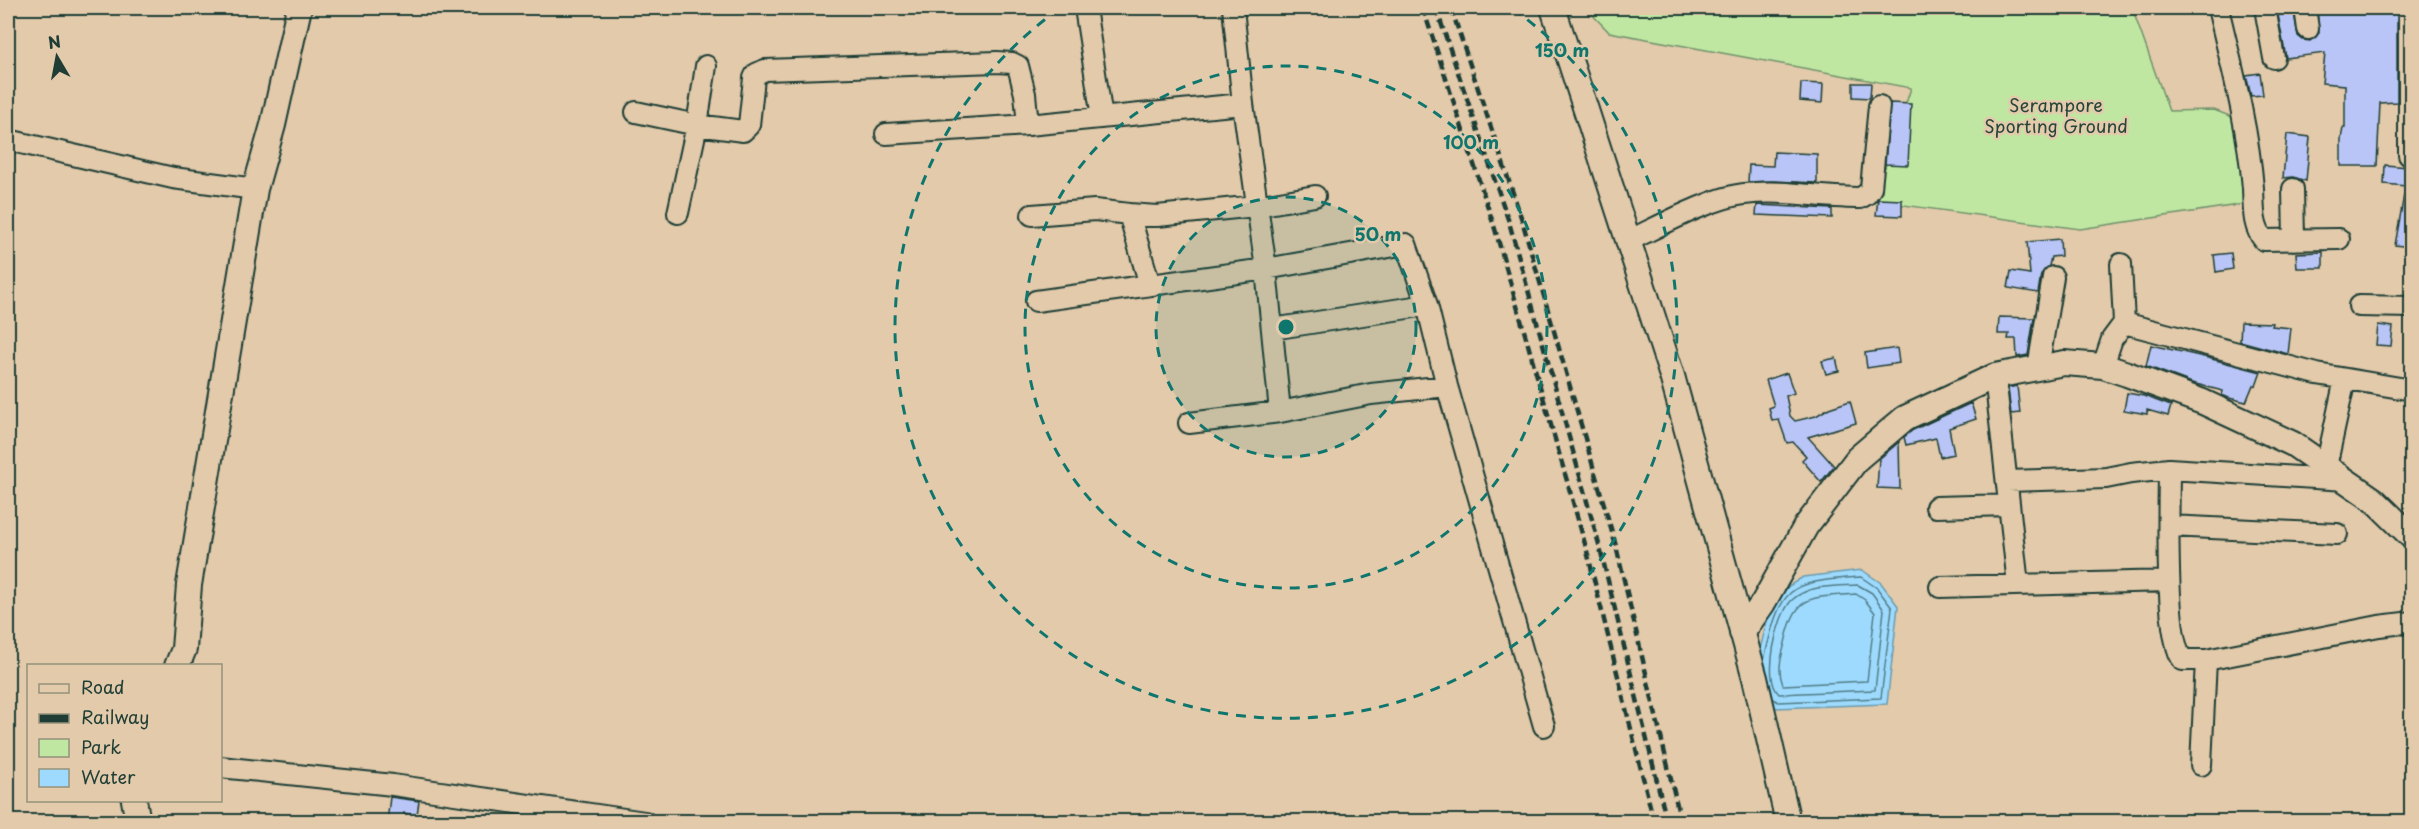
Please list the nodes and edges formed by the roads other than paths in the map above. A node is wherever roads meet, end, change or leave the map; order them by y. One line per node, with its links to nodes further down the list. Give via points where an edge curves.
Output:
1 (298, 8): 21 (street)
2 (1085, 8): 15 (street)
3 (1233, 8): 12 (street)
4 (1553, 8): 29 (street)
5 (2218, 8): 30 (street, via 2251,163 2256,231 2264,240)
6 (2265, 8): 10 (street)
7 (2305, 8): 9 (street)
8 (2409, 8): 20 (street)
9 (2308, 28)
10 (2274, 58)
11 (705, 66): 16 (street)
12 (1243, 104): 15 (street); 24 (street)
13 (1879, 106): 29 (street, via 1871,188 1860,198 1744,194 1719,200)
14 (636, 112): 16 (street)
15 (1102, 118): 17 (street)
16 (697, 125): 17 (street, via 745,130 749,125 754,78 765,70 997,62 1018,66); 25 (street)
17 (1028, 125): 18 (street)
18 (886, 134)
19 (8, 140): 21 (street, via 173,178)
20 (2412, 155)
21 (255, 189): 63 (street, via 189,585 184,649)
22 (2293, 189): 30 (street)
23 (1315, 196): 24 (street)
24 (1256, 206): 26 (street, via 1156,216); 32 (street)
25 (678, 213)
26 (1129, 214): 27 (street, via 1095,210); 34 (street)
27 (1032, 215)
28 (2339, 239): 30 (street)
29 (1628, 240): 61 (street, via 1672,376)
30 (2294, 240)
31 (2121, 264): 39 (street)
32 (1266, 269): 34 (street); 36 (street, via 1406,244); 40 (street)
33 (2053, 277): 42 (street)
34 (1150, 285): 35 (street)
35 (1036, 301)
36 (1427, 305): 40 (street); 45 (street)
37 (2359, 306): 38 (street)
38 (2412, 307)
39 (2124, 323): 41 (street, via 2112,339); 44 (street)
40 (1272, 329): 47 (street)
41 (2103, 366): 42 (street, via 2064,363); 50 (street, via 2202,402 2293,444)
42 (2038, 368): 43 (street)
43 (1995, 376): 51 (street); 61 (street, via 1905,418 1858,458 1806,526)
44 (2345, 379): 46 (street); 50 (street)
45 (1447, 386): 47 (street, via 1371,394); 64 (street)
46 (2412, 390)
47 (1280, 412): 48 (street)
48 (1190, 423)
49 (2169, 469): 50 (street); 51 (street, via 2106,478); 54 (street)
50 (2336, 473): 56 (street, via 2374,500)
51 (2007, 481): 52 (street)
52 (2009, 505): 53 (street); 58 (street)
53 (1936, 507)
54 (2169, 526): 55 (street); 57 (street)
55 (2337, 534)
56 (2412, 537)
57 (2169, 581): 58 (street); 62 (street, via 2177,654 2183,660)
58 (2018, 585): 59 (street)
59 (1940, 587)
60 (2412, 622): 62 (street)
61 (1742, 633): 71 (street)
62 (2206, 660): 65 (street)
63 (178, 664)
64 (1544, 726)
65 (2201, 765)
66 (222, 767): 68 (street, via 393,785)
67 (134, 802): 69 (street)
68 (549, 815): 70 (street)
69 (138, 822)
70 (645, 822)
71 (1788, 822)

